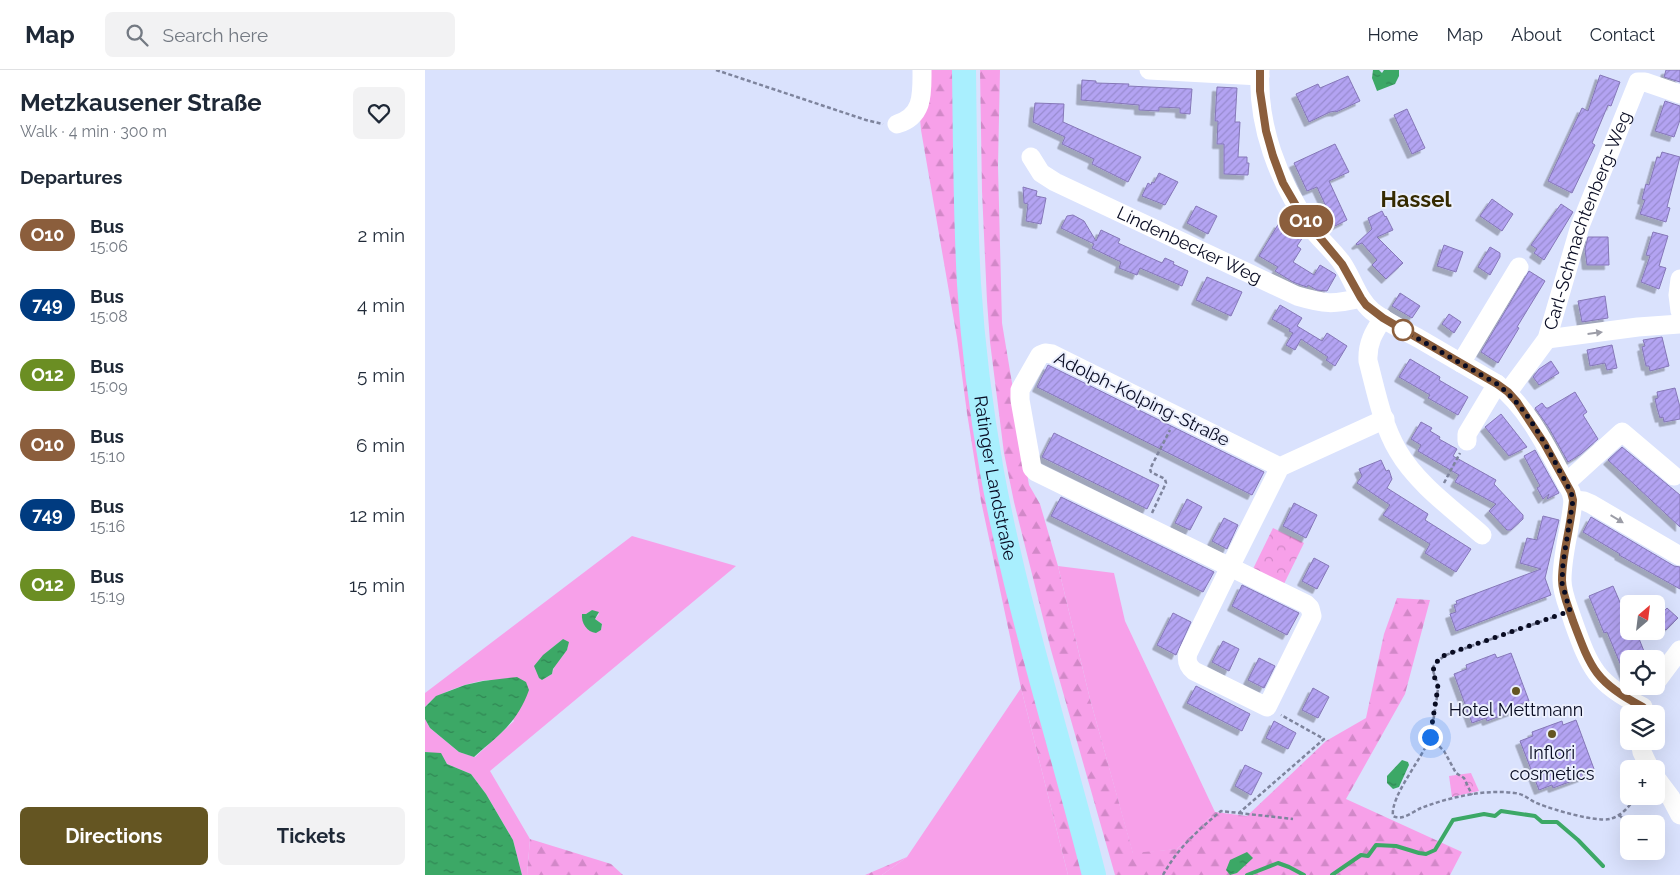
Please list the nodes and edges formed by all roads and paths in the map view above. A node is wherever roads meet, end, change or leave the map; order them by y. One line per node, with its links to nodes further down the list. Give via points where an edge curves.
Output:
1 (716, 70): 8 (path, via 866,120)
2 (922, 70): 8 (street, via 919,106 910,119)
3 (964, 70): 43 (main road, Ratinger Landstraße, via 969,283 985,424 1020,598)
4 (1149, 70): 5 (street)
5 (1189, 71): 6 (street)
6 (1260, 73): 12 (street, via 1266,131 1283,183 1298,209 1342,264)
7 (1680, 94): 16 (street, Carl-Schmachtenberg-Weg, via 1638,82 1579,226)
8 (897, 124)
9 (1031, 157): 12 (street, Lindenbecker Weg, via 1041,173 1055,182 1297,296 1338,304)
10 (1519, 267): 17 (street)
11 (1680, 279): 13 (street)
12 (1361, 298): 14 (street)
13 (1680, 312)
14 (1383, 318): 17 (street); 20 (street, via 1369,341 1367,351)
15 (1680, 324): 16 (street, one-way to 15)
16 (1547, 339): 18 (street, Carl-Schmachtenberg-Weg)
17 (1461, 363): 18 (street)
18 (1502, 388): 21 (street, Carl-Schmachtenberg-Weg, via 1467,434); 24 (street, via 1517,402 1544,443)
19 (1177, 415): 22 (street, Adolph-Kolping-Straße); 26 (path, via 1150,469 1166,483); 26 (street, Adolph-Kolping-Straße, via 1045,353 1036,359 1020,390 1032,468)
20 (1385, 419): 22 (street); 25 (street, via 1391,438 1405,462)
21 (1467, 441): 25 (path)
22 (1280, 467): 29 (street)
23 (1674, 476): 24 (street, via 1622,432)
24 (1569, 492): 28 (street, one-way to 28); 30 (street, via 1562,583)
25 (1437, 495): 27 (street)
26 (1145, 525): 29 (street, Adolph-Kolping-Straße)
27 (1482, 535)
28 (1680, 556)
29 (1231, 567): 34 (street, Adolph-Kolping-Straße, via 1310,608 1310,621); 34 (street, via 1186,659 1194,671)
30 (1570, 611): 33 (street, via 1593,669 1605,684); 35 (path, via 1439,659 1433,673 1438,687)
31 (1680, 650): 32 (street)
32 (1665, 670)
33 (1635, 705)
34 (1267, 707): 39 (path, via 1324,739)
35 (1430, 737): 37 (path, via 1444,751 1455,773 1464,778); 37 (path, via 1394,803 1393,816 1401,818 1421,808)
36 (1665, 790): 40 (street)
37 (1472, 794): 41 (path, via 1514,793 1584,817 1609,819)
38 (1630, 805): 41 (path)
39 (1239, 813): 42 (path); 44 (path, via 1221,811 1182,846)
40 (1680, 815)
41 (1619, 816)
42 (1293, 818)
43 (1095, 875)
44 (1163, 875)

